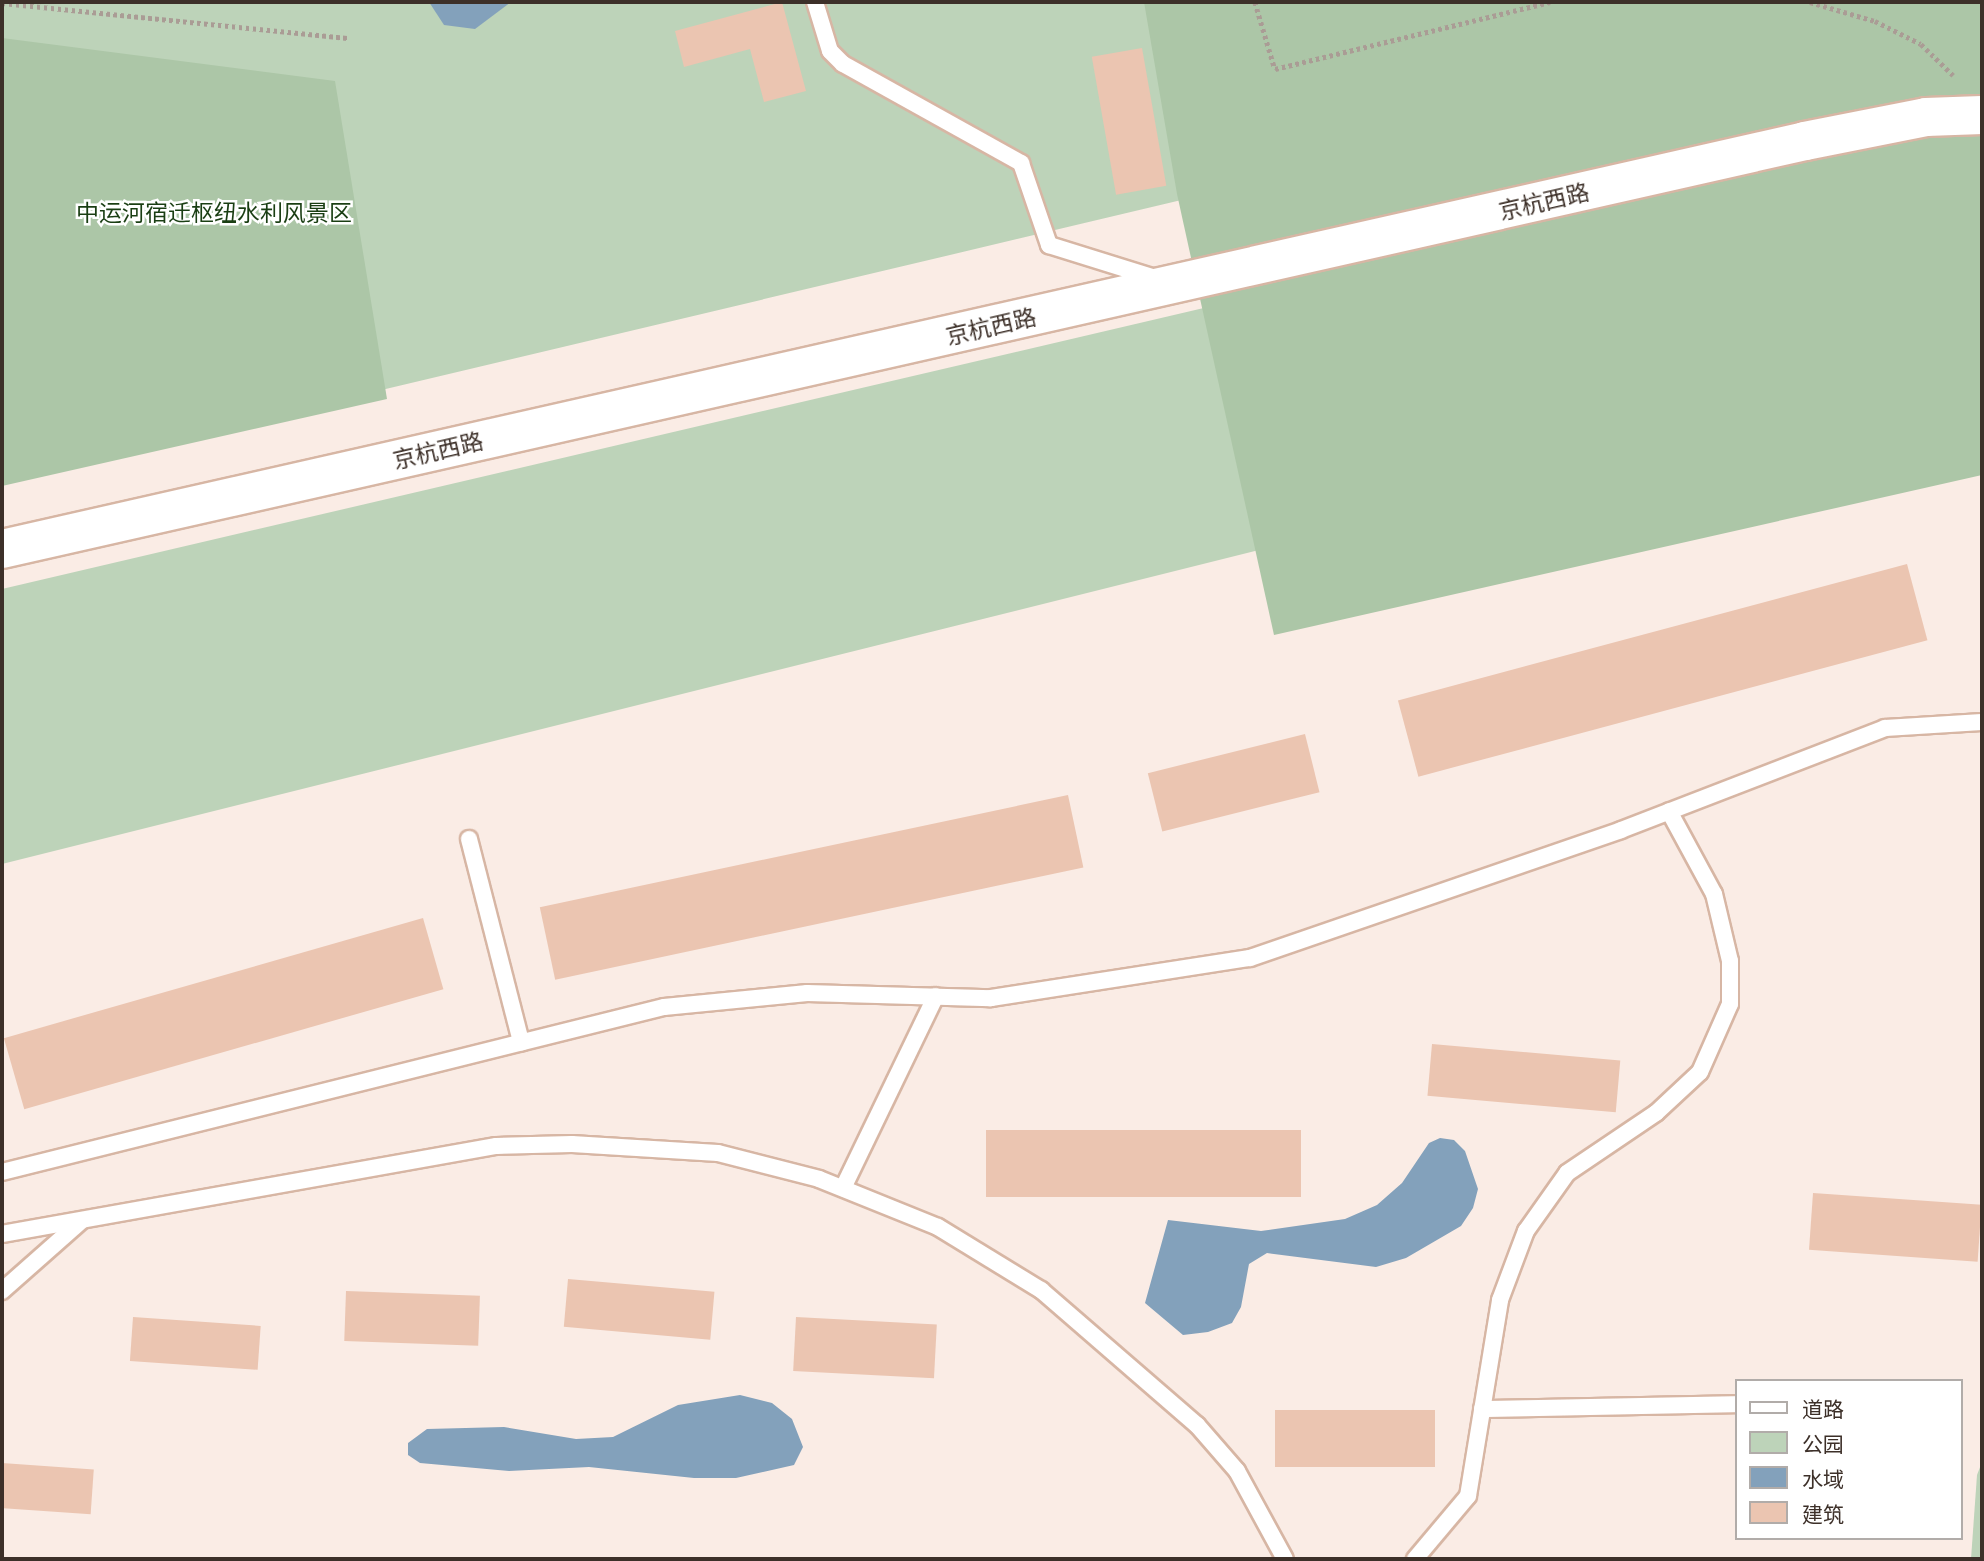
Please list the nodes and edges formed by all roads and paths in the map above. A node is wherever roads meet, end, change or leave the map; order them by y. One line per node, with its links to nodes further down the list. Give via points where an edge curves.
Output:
1 (815, 2): 8 (lane, via 830,51 843,64 1021,163 1049,245)
2 (1255, 2): 3 (path, via 1275,69)
3 (1550, 2)
4 (1810, 2): 7 (path, via 1875,21 1921,44 1946,63)
5 (2, 3): 6 (path)
6 (347, 38)
7 (1980, 115): 8 (street, 京杭西路, via 1926,117 1805,141)
8 (1178, 285): 9 (street, 京杭西路)
9 (2, 550)
10 (1982, 722): 11 (lane, via 1885,728)
11 (1669, 811): 13 (lane, via 1250,958 991,998); 21 (lane, via 1713,894 1730,961 1730,1004 1700,1072 1656,1113 1567,1173 1526,1231 1500,1300)
12 (469, 839): 14 (lane)
13 (936, 996): 14 (lane, via 807,993 664,1007); 16 (lane)
14 (521, 1042): 15 (lane)
15 (2, 1172)
16 (843, 1188): 17 (lane, via 718,1153 572,1144 496,1146); 22 (lane, via 938,1227 1041,1290 1102,1339 1197,1425 1237,1471)
17 (83, 1219): 18 (lane); 19 (lane)
18 (2, 1234)
19 (2, 1291)
20 (1736, 1405): 21 (lane)
21 (1482, 1409): 23 (lane, via 1468,1496)
22 (1285, 1559)
23 (1415, 1559)

